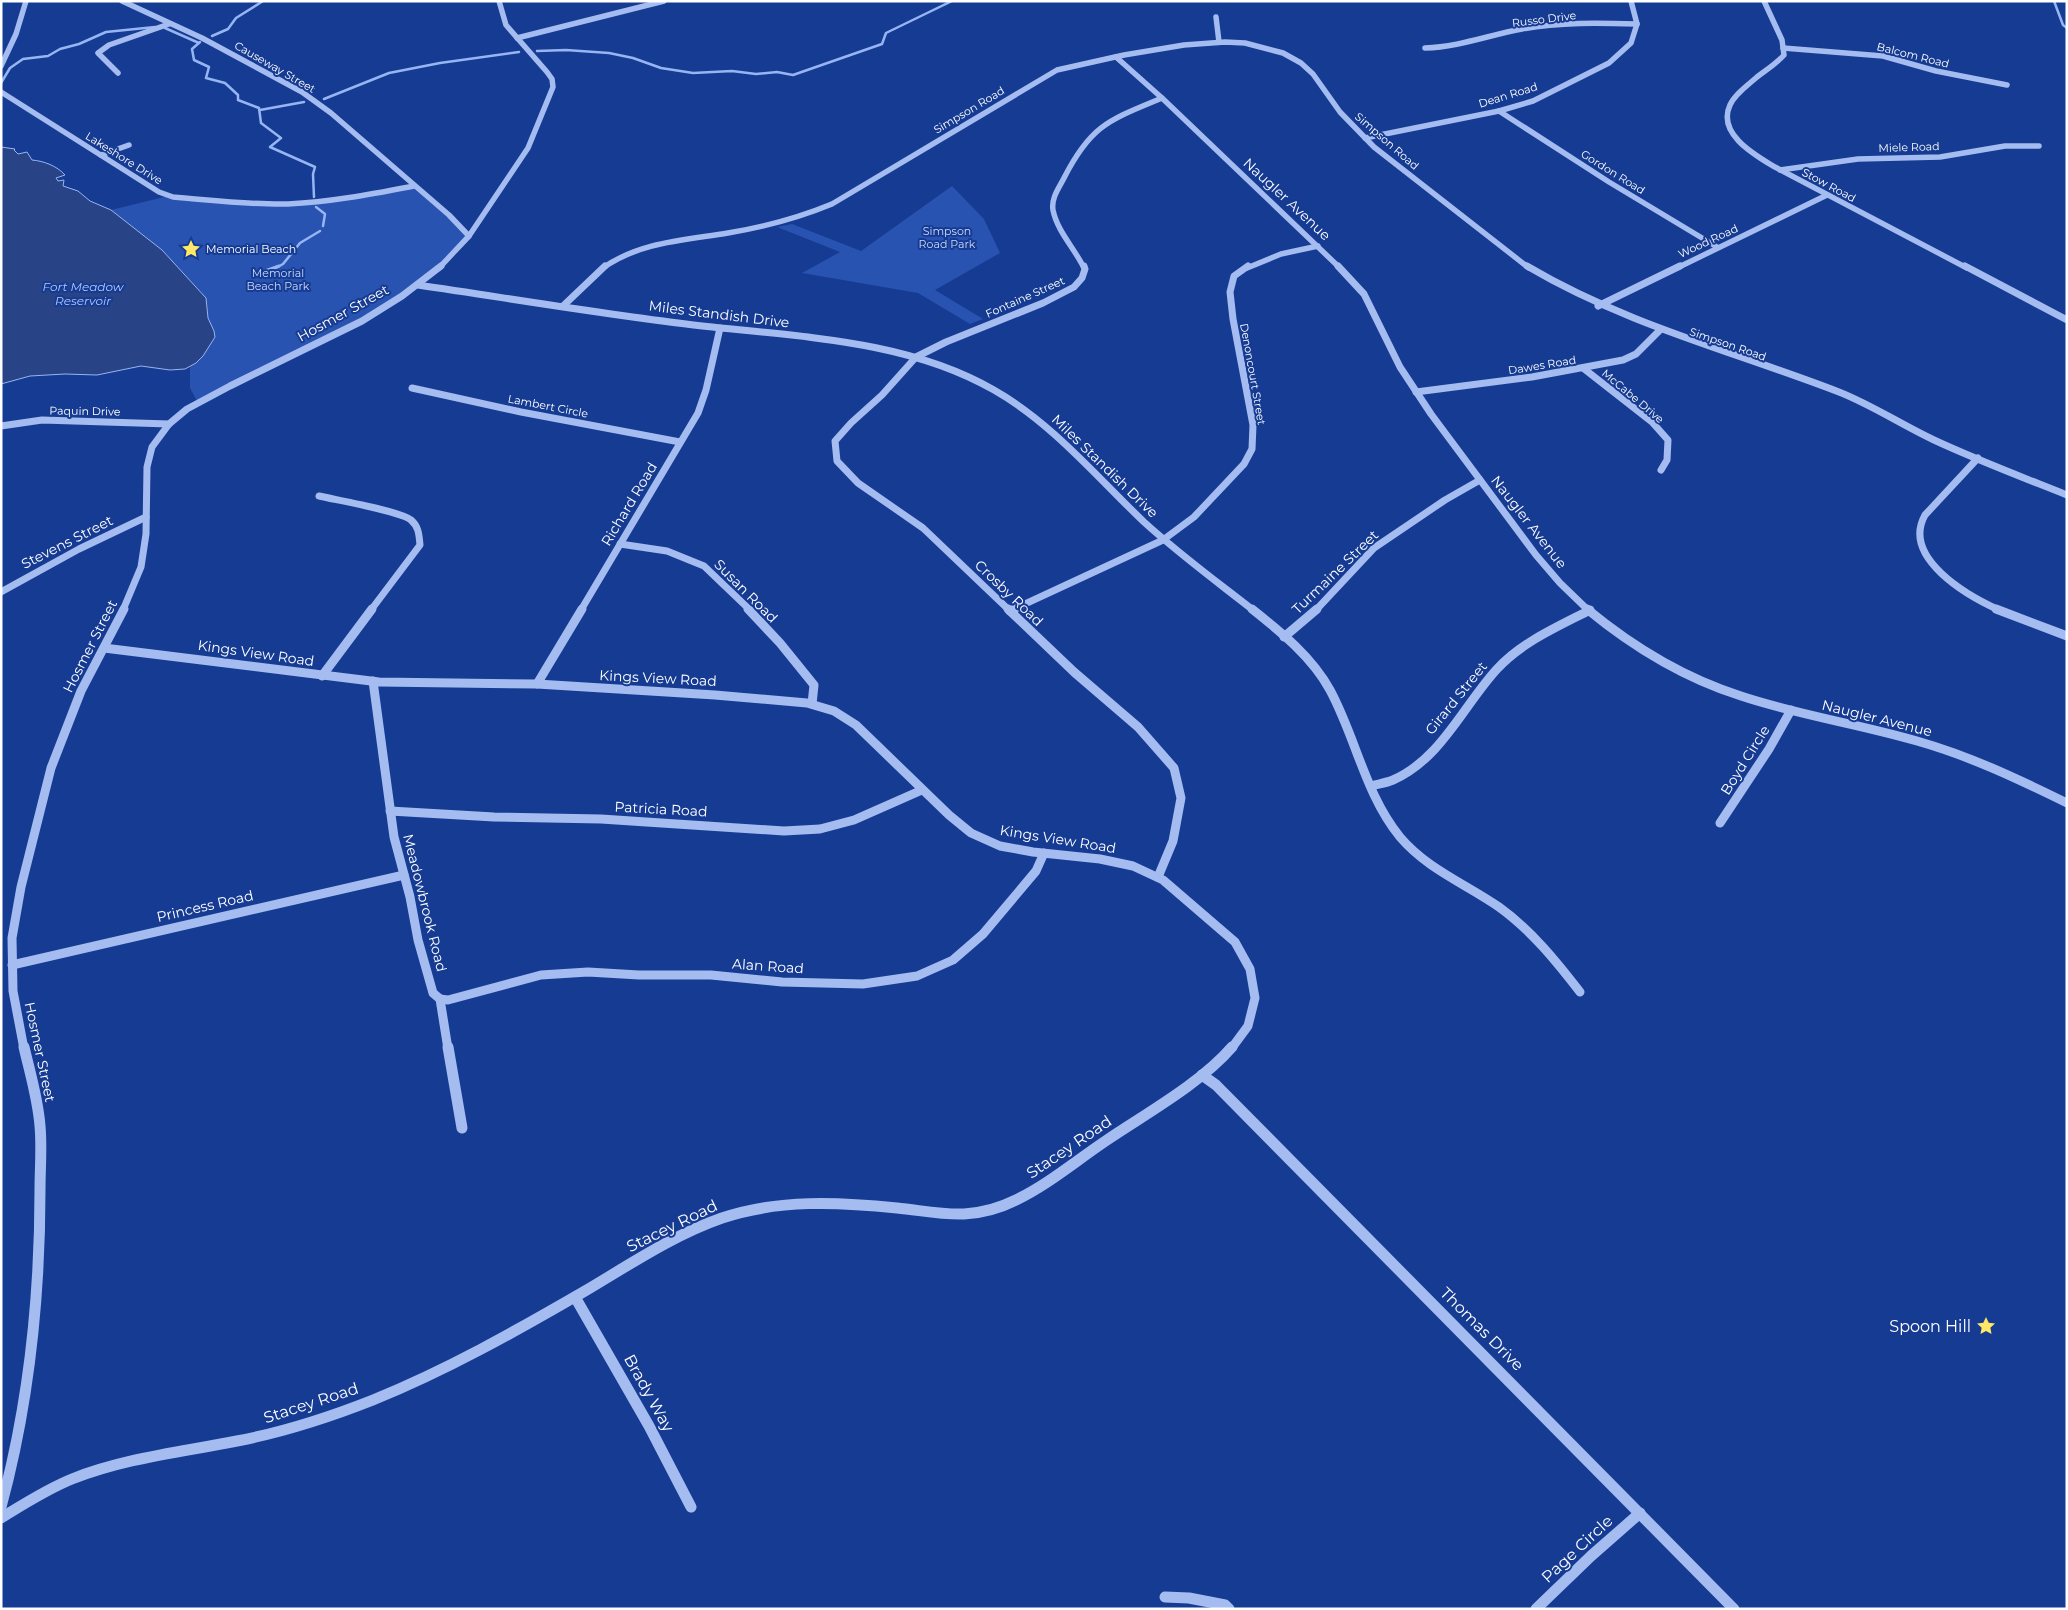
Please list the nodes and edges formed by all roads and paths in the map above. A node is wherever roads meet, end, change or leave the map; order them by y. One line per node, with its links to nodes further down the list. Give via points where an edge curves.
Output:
1 (26, 1): 15 (street, via 16,34)
2 (122, 1): 8 (street, Causeway Street)
3 (499, 1): 10 (street, Hosmer Street, via 506,25)
4 (664, 1): 10 (street)
5 (1631, 1): 9 (street)
6 (1764, 1): 13 (street)
7 (1216, 17): 11 (street)
8 (168, 24): 16 (street, via 109,45 98,53); 26 (street, Causeway Street, via 202,38 302,92)
9 (1637, 24): 12 (street, Russo Drive, via 1537,27 1462,45); 20 (street, Dean Road, via 1631,43 1609,62 1533,100)
10 (517, 38): 29 (street, Hosmer Street, via 547,72 553,87 528,148)
11 (1219, 42): 14 (street, Simpson Road); 21 (street, Simpson Road, via 1266,47 1294,58 1313,73 1335,106)
12 (1425, 48)
13 (1784, 48): 17 (street, Balcom Road, via 1883,56 1936,71); 25 (street, Stow Road, via 1784,55 1779,61 1734,100 1727,116 1732,133 1739,142)
14 (1116, 57): 19 (street, Naugler Avenue); 33 (street, Simpson Road, via 1072,65 1044,76 902,164 816,212 778,224 661,245 608,263)
15 (1, 66)
16 (118, 73)
17 (2007, 85)
18 (1, 92): 24 (street, Lakeshore Drive)
19 (1162, 98): 30 (street, Naugler Avenue); 38 (street, Fontaine Street, via 1131,110 1097,130 1071,164 1053,199 1058,224 1085,269 1074,287)
20 (1498, 111): 21 (street, Dean Road); 31 (street, Gordon Road)
21 (1365, 138): 34 (street, Simpson Road, via 1506,252)
22 (129, 145): 24 (street)
23 (2039, 146): 25 (street, Miele Road, via 2005,146 1940,157 1858,160)
24 (101, 156): 28 (street, Lakeshore Drive, via 168,196)
25 (1779, 170): 27 (street, Stow Road)
26 (414, 186): 28 (street, via 338,200); 29 (street, Causeway Street)
27 (1827, 195): 31 (street, Wood Road); 35 (street, Stow Road)
28 (249, 203)
29 (469, 236): 32 (street, Hosmer Street, via 443,265)
30 (1318, 246): 41 (street, Naugler Avenue, via 1366,295 1393,353); 51 (street, Denoncourt Street, via 1252,264 1234,276 1230,292 1253,425 1252,449 1244,464 1194,517)
31 (1718, 247): 34 (street, Wood Road)
32 (418, 285): 33 (street, Miles Standish Drive); 42 (street, Hosmer Street, via 362,321 198,403)
33 (564, 306): 36 (street, Miles Standish Drive)
34 (1598, 306): 37 (street, Simpson Road)
35 (2067, 320)
36 (720, 328): 38 (street, Miles Standish Drive, via 842,342); 44 (street, Richard Road, via 698,413)
37 (1660, 330): 39 (street, Dawes Road, via 1636,354); 45 (street, Simpson Road, via 1843,394 1934,440)
38 (916, 357): 51 (street, Miles Standish Drive, via 972,376 1038,419); 55 (street, Crosby Road, via 835,441 837,461 858,483 923,528)
39 (1583, 368): 41 (street, Dawes Road); 46 (street, McCabe Drive, via 1652,422 1668,440 1667,460)
40 (412, 388): 44 (street, Lambert Circle)
41 (1416, 392): 47 (street, Naugler Avenue)
42 (169, 424): 43 (street, Paquin Drive, via 42,420); 50 (street, Hosmer Street, via 156,439 149,456)
43 (1, 426)
44 (680, 442): 52 (street, Richard Road)
45 (1978, 458): 48 (street, Simpson Road); 57 (street, via 1925,515 1920,530 1926,555 1943,576 1977,599)
46 (1661, 470)
47 (1480, 480): 54 (street, Naugler Avenue, via 1542,561); 56 (street, Turmaine Street, via 1374,548 1314,612)
48 (2067, 495)
49 (319, 496): 59 (street, via 410,520 419,530 420,545)
50 (146, 518): 53 (street, Stevens Street, via 79,549); 58 (street, Hosmer Street, via 141,566)
51 (1163, 540): 55 (street, Denoncourt Street); 56 (street, Miles Standish Drive)
52 (620, 544): 61 (street, Richard Road); 62 (street, Susan Road, via 666,551 704,566 734,593 814,685)
53 (1, 592)
54 (1590, 610): 63 (street, Naugler Avenue, via 1631,642 1712,686); 64 (street, Girard Street, via 1528,643 1497,669 1421,764 1400,777)
55 (1010, 611): 71 (street, Crosby Road, via 1138,728 1174,768 1181,798 1173,841)
56 (1284, 636): 64 (street, Miles Standish Drive, via 1328,685)
57 (2067, 636)
58 (104, 648): 59 (street, Kings View Road); 72 (street, Hosmer Street, via 76,702 44,790 16,912)
59 (322, 676): 60 (street, Kings View Road)
60 (373, 681): 61 (street, Kings View Road); 67 (street, Meadowbrook Road)
61 (536, 684): 62 (street, Kings View Road, via 754,697)
62 (812, 704): 65 (street, Kings View Road, via 834,711 856,725)
63 (1791, 710): 66 (street, Naugler Avenue, via 1944,749 1988,765); 68 (street, Boyd Circle)
64 (1371, 786): 73 (street, Miles Standish Drive, via 1386,817 1403,840 1425,861 1512,917 1537,940)
65 (922, 790): 67 (street, Patricia Road, via 854,820 820,829 784,831 601,819); 69 (street, Kings View Road, via 971,833 1000,846)
66 (2067, 803)
67 (390, 811): 70 (street, Meadowbrook Road)
68 (1720, 823)
69 (1044, 853): 71 (street, Kings View Road, via 1134,866); 74 (street, Alan Road, via 1036,871 982,934 953,960 917,976 863,984 588,972 541,976 448,1000)
70 (404, 875): 72 (street, Princess Road); 74 (street, Meadowbrook Road, via 433,993)
71 (1158, 877): 75 (street, Stacey Road, via 1188,899 1235,942 1250,969 1255,998 1248,1026 1229,1051)
72 (12, 965): 78 (street, Hosmer Street, via 17,1017 40,1126 40,1206 28,1372 15,1455)
73 (1580, 992)
74 (440, 999): 76 (street, Meadowbrook Road)
75 (1202, 1075): 77 (street, Stacey Road, via 1022,1198 985,1211 945,1214 824,1203 783,1204 742,1212 663,1245); 80 (street, Thomas Drive, via 1216,1085 1382,1251)
76 (462, 1128)
77 (575, 1297): 79 (street, Brady Way); 81 (street, Stacey Road, via 457,1361 332,1416 286,1431 94,1472 53,1487)
78 (1, 1507)
79 (691, 1507)
80 (1640, 1513): 84 (street, Page Circle); 85 (street, Thomas Drive)
81 (1, 1518)
82 (1165, 1597): 83 (street, via 1189,1598 1225,1605)
83 (1229, 1609)
84 (1536, 1609)
85 (1734, 1609)

